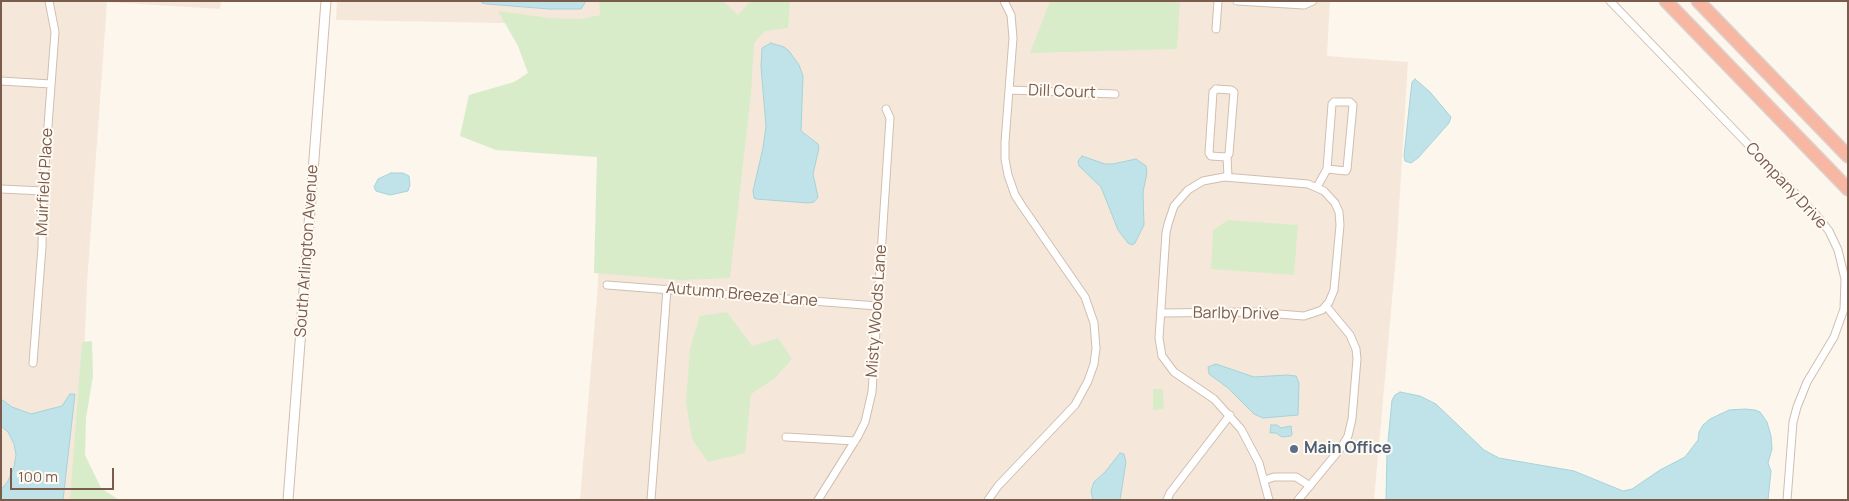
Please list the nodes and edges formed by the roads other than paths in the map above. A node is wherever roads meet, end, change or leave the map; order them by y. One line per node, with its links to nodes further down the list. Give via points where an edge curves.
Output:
1 (49, 1): 12 (street, Muirfield Place, via 54,32)
2 (326, 1): 35 (street, South Arlington Avenue)
3 (1004, 1): 13 (street, via 1011,15 1013,38)
4 (1218, 1): 10 (street)
5 (1237, 1): 6 (street, via 1304,5)
6 (1313, 1)
7 (1610, 1): 42 (street, Company Drive, via 1818,217 1838,250 1845,279 1844,310 1834,338 1796,407)
8 (1666, 1): 22 (highway)
9 (1698, 1): 17 (highway)
10 (1216, 29)
11 (1, 81): 12 (street)
12 (51, 84): 23 (street, Muirfield Place)
13 (1009, 90): 14 (street, Dill Court); 38 (street, via 1004,150 1010,183 1022,206 1085,297 1094,323 1095,353 1088,381 1075,405)
14 (1115, 94)
15 (886, 109): 26 (street, Misty Woods Lane, via 890,118)
16 (1227, 156): 16 (street, via 1234,92 1216,89 1213,92 1209,153 1211,156); 19 (street)
17 (1848, 156)
18 (1327, 169): 18 (street, via 1332,104 1350,102 1353,106 1347,169); 20 (street)
19 (1228, 177): 20 (street); 28 (street, via 1211,179 1188,190 1170,216)
20 (1317, 187): 27 (street, via 1335,203 1340,225 1334,290)
21 (1, 188): 23 (street)
22 (1848, 189)
23 (43, 191): 29 (street, Muirfield Place)
24 (607, 285): 25 (street, Autumn Breeze Lane)
25 (667, 289): 26 (street, Autumn Breeze Lane); 36 (street)
26 (877, 306): 32 (street, Misty Woods Lane, via 872,392 865,422)
27 (1326, 306): 28 (street, Barlby Drive, via 1320,312 1304,316 1252,312); 34 (street, via 1350,335 1355,347 1352,419 1341,448)
28 (1161, 313): 30 (street, via 1160,346 1168,366 1208,394)
29 (33, 363)
30 (1230, 415): 33 (street, via 1244,432); 39 (street)
31 (786, 437): 32 (street)
32 (855, 441): 37 (street, Misty Woods Lane)
33 (1265, 480): 34 (street, via 1296,477); 40 (street)
34 (1310, 486): 41 (street)
35 (288, 500)
36 (651, 500)
37 (818, 500)
38 (988, 500)
39 (1167, 500)
40 (1269, 500)
41 (1298, 500)
42 (1787, 500)

